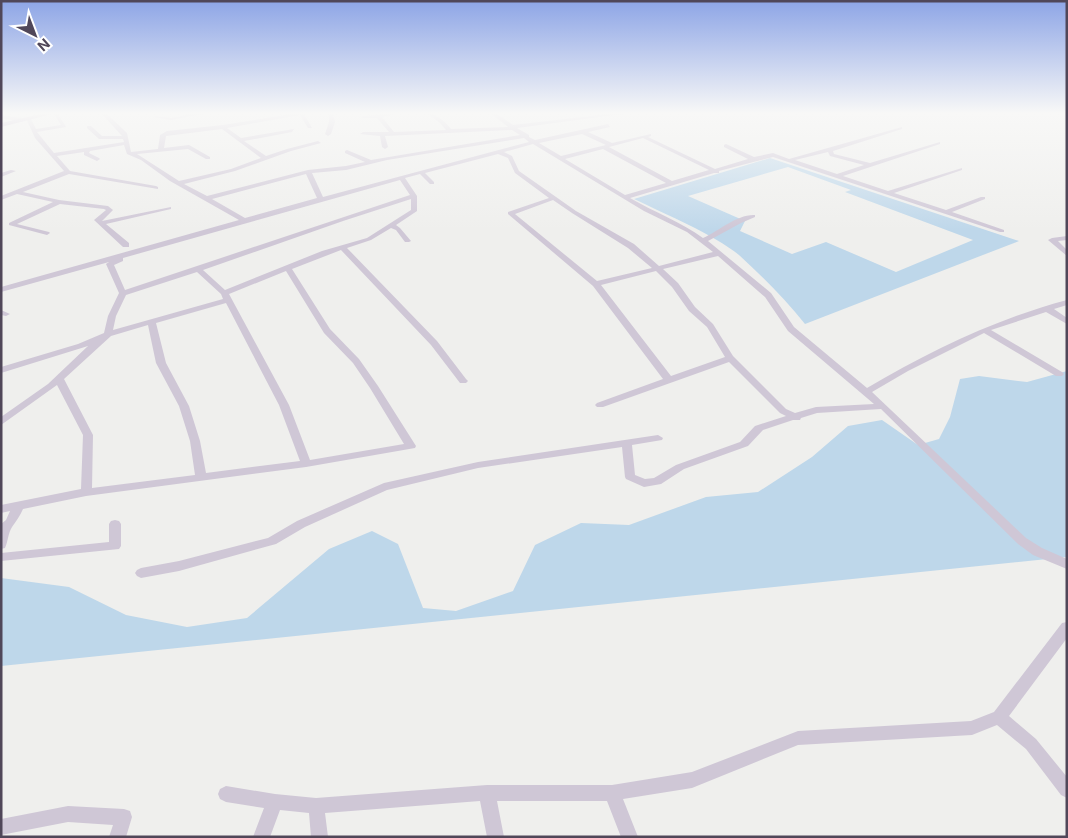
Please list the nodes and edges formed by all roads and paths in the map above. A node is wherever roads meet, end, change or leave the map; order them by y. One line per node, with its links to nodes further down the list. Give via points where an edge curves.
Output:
1 (69, 153): 19 (street)
2 (87, 153): 23 (street)
3 (129, 153): 37 (street, via 147,160)
4 (200, 153): 20 (street)
5 (257, 153): 21 (street)
6 (282, 153): 21 (street)
7 (350, 153): 26 (street)
8 (424, 153): 26 (street)
9 (495, 153): 33 (street)
10 (501, 153): 46 (street, via 510,157 517,172)
11 (554, 153): 22 (street)
12 (581, 153): 22 (street)
13 (615, 153): 39 (street)
14 (680, 153): 32 (street)
15 (741, 153): 24 (street)
16 (818, 153): 25 (street)
17 (831, 153): 27 (street)
18 (906, 153): 27 (street)
19 (52, 155): 30 (street)
20 (208, 158)
21 (264, 158): 37 (street, via 233,170)
22 (562, 158): 47 (street)
23 (97, 159)
24 (753, 159): 25 (street, via 773,155); 32 (street)
25 (790, 160): 35 (street)
26 (370, 162): 31 (street)
27 (869, 165): 35 (street)
28 (960, 170): 42 (street)
29 (13, 171): 34 (street)
30 (68, 172): 40 (street); 41 (street)
31 (308, 172): 45 (street); 49 (street)
32 (717, 172): 39 (street)
33 (422, 173): 36 (street); 38 (street)
34 (1, 174)
35 (837, 176): 42 (street)
36 (402, 178): 43 (street); 49 (street)
37 (179, 183): 45 (street)
38 (432, 183)
39 (672, 184): 47 (street)
40 (156, 188)
41 (17, 192): 44 (street); 50 (street)
42 (888, 193): 52 (street)
43 (414, 196): 56 (street, via 414,211); 68 (street, via 320,225)
44 (1, 198)
45 (207, 198): 54 (street)
46 (554, 198): 67 (street, via 630,246); 70 (street, via 510,213)
47 (625, 198): 61 (street)
48 (983, 198): 52 (street)
49 (321, 199): 54 (street)
50 (59, 202): 55 (street, via 109,209 97,218); 58 (street, via 11,224)
51 (169, 208): 55 (street)
52 (945, 213): 57 (street)
53 (753, 216): 61 (street, via 734,222 722,233)
54 (245, 221): 66 (street)
55 (101, 224): 62 (street)
56 (392, 226): 60 (street); 63 (street)
57 (1002, 231)
58 (47, 233)
59 (1067, 238): 65 (street, via 1052,240)
60 (407, 241)
61 (703, 241): 64 (street)
62 (126, 244)
63 (343, 248): 69 (street); 85 (street, via 434,343)
64 (720, 253): 67 (street); 86 (street, via 768,295 791,329)
65 (1067, 254)
66 (119, 256): 71 (street); 72 (street, via 122,257 110,264)
67 (657, 268): 70 (street); 80 (street, via 710,326)
68 (198, 269): 72 (street); 73 (street)
69 (288, 269): 73 (street); 93 (street, via 327,331 370,381 410,446)
70 (596, 284): 84 (street)
71 (1, 290)
72 (123, 292): 79 (street)
73 (226, 296): 76 (street); 93 (street, via 284,405)
74 (1067, 302): 75 (street)
75 (1048, 309): 77 (street); 78 (street)
76 (152, 322): 79 (street); 94 (street, via 161,363 184,406 195,441)
77 (1067, 322)
78 (984, 330): 82 (street); 86 (street)
79 (108, 334): 81 (street, via 81,346); 83 (street, via 90,346)
80 (730, 358): 84 (street); 89 (street, via 783,411)
81 (1, 370)
82 (1059, 374)
83 (59, 379): 90 (street); 95 (street, via 88,435)
84 (668, 380): 87 (street)
85 (463, 381)
86 (866, 392): 88 (street)
87 (600, 405)
88 (886, 408): 89 (street, via 826,408); 101 (street, via 1029,547)
89 (796, 418): 92 (street, via 760,428 744,444 680,467 657,481 644,483 630,477)
90 (1, 422)
91 (658, 438): 92 (street)
92 (627, 442): 102 (street, via 478,465 384,487 300,524 272,541)
93 (306, 464): 94 (street)
94 (201, 477): 95 (street)
95 (86, 492): 96 (street)
96 (18, 506): 97 (street); 99 (street, via 6,526)
97 (1, 509)
98 (115, 524): 100 (street, via 116,546)
99 (1, 545)
100 (1, 557)
101 (1067, 566)
102 (141, 573)
103 (1067, 627): 104 (street)
104 (999, 717): 105 (street, via 1031,744); 107 (street, via 972,728 798,738 692,780)
105 (1067, 790)
106 (487, 793): 107 (street); 110 (street); 115 (street)
107 (612, 793): 116 (street)
108 (226, 794): 109 (street)
109 (275, 802): 110 (street); 113 (street)
110 (316, 806): 114 (street)
111 (1, 827): 112 (street, via 68,814 124,817)
112 (117, 837)
113 (261, 837)
114 (320, 837)
115 (496, 837)
116 (630, 837)

